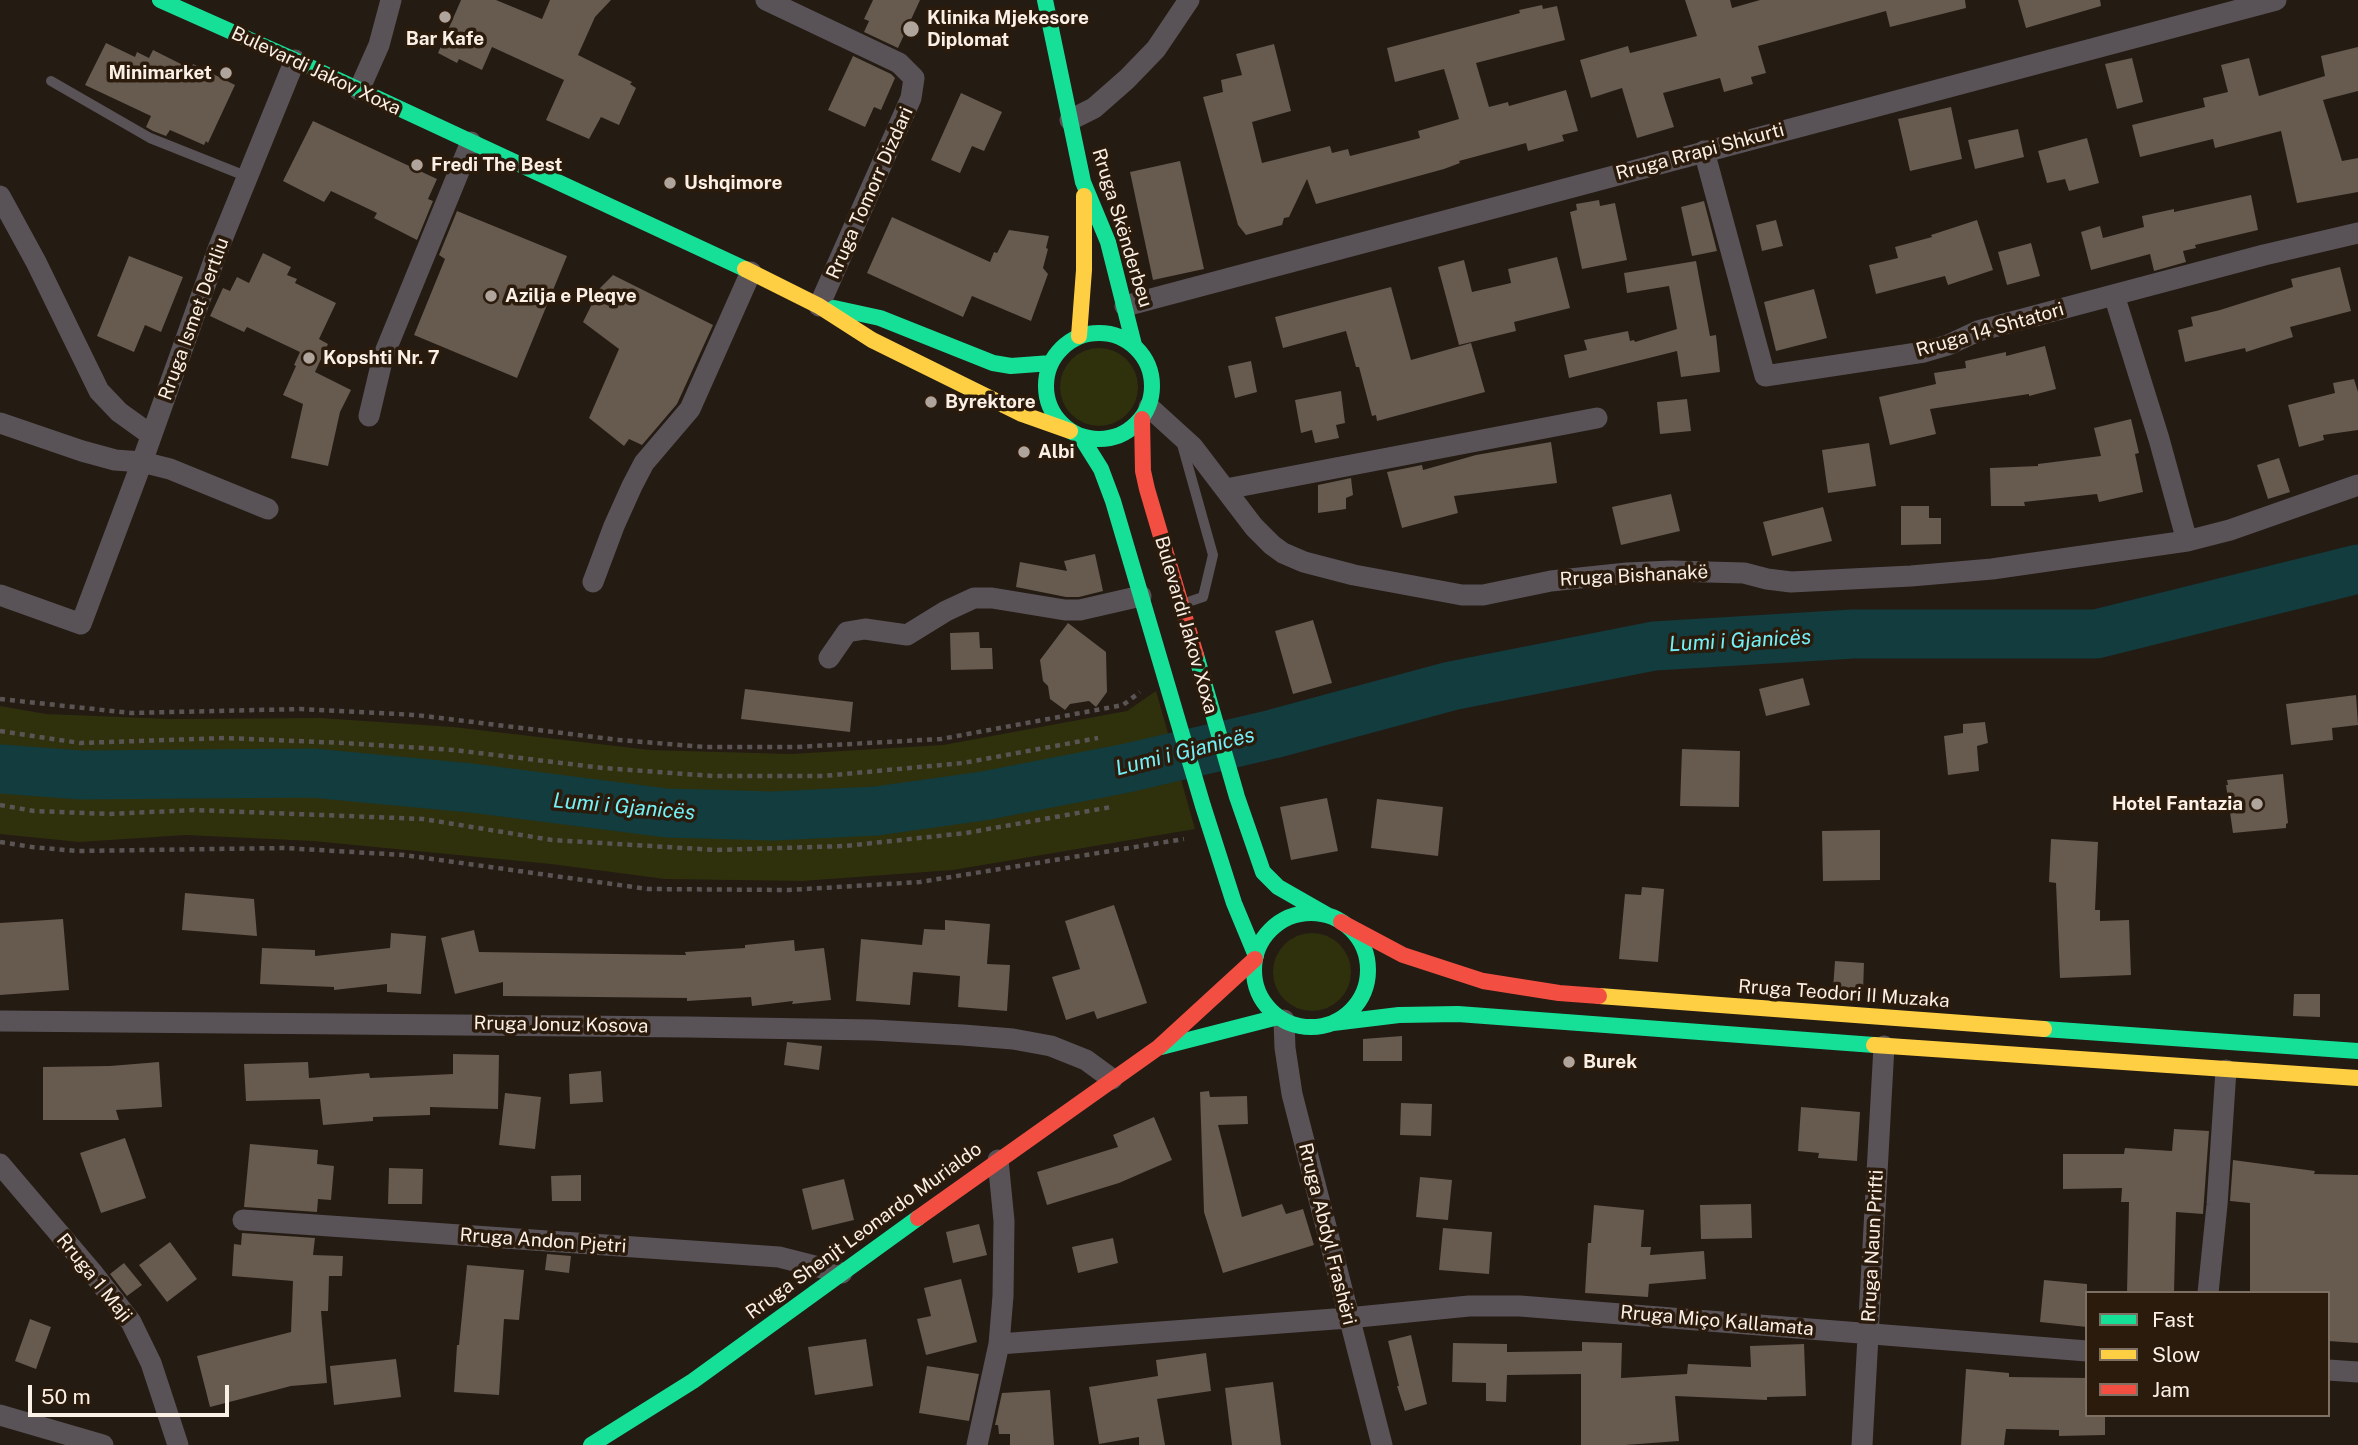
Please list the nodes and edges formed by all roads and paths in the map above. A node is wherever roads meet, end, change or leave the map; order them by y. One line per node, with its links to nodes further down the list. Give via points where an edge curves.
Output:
1 (160, 0): 8 (main road, Bulevardi Jakov Xoxa)
2 (391, 0): 10 (street, via 379,45)
3 (766, 0): 20 (street, Rruga Tomorr Dizdari, via 899,63 915,78 911,98)
4 (1045, 0): 11 (main road, Rruga Skënderbeu)
5 (1189, 0): 11 (street, via 1156,49 1128,79 1094,108)
6 (2276, 0): 7 (street, Rruga Rrapi Shkurti)
7 (2245, 4): 13 (street, Rruga Rrapi Shkurti)
8 (295, 60): 10 (main road, Bulevardi Jakov Xoxa); 14 (street, Rruga Ismet Dertliu)
9 (51, 81): 14 (lane, via 150,138)
10 (359, 90): 12 (main road, Bulevardi Jakov Xoxa)
11 (1070, 120): 15 (main road, Rruga Skënderbeu)
12 (471, 142): 18 (main road, Bulevardi Jakov Xoxa); 26 (street, via 383,357)
13 (1704, 150): 19 (street, Rruga 14 Shtatori, via 1765,376 1924,352 1978,331); 21 (street, Rruga Rrapi Shkurti)
14 (248, 177): 31 (street, Rruga Ismet Dertliu)
15 (1083, 182): 21 (main road, Rruga Skënderbeu, via 1102,223); 22 (main road)
16 (0, 196): 31 (street, via 99,391)
17 (2358, 233): 19 (street, Rruga 14 Shtatori)
18 (751, 272): 20 (main road, Bulevardi Jakov Xoxa); 37 (street, via 690,410 644,463 632,486)
19 (2113, 295): 36 (street)
20 (820, 306): 24 (main road, Bulevardi Jakov Xoxa, via 880,318 993,363); 30 (main road, Bulevardi Jakov Xoxa, via 872,340 997,402)
21 (1125, 306): 23 (main road, Rruga Skënderbeu)
22 (1079, 336): 23 (main road, via 1101,332); 24 (main road, via 1062,347)
23 (1134, 345): 25 (main road, via 1152,374 1152,397)
24 (1051, 363): 30 (main road, via 1046,376 1048,401 1052,412)
25 (1145, 413): 29 (street, Rruga Bishanakë); 30 (main road, via 1121,435 1094,440); 40 (main road, Bulevardi Jakov Xoxa, via 1143,471)
26 (369, 416)
27 (1597, 418): 34 (street)
28 (0, 423): 32 (street, via 82,451)
29 (1179, 433): 34 (street, Rruga Bishanakë); 40 (lane, via 1213,555 1203,597)
30 (1076, 434): 39 (main road, Bulevardi Jakov Xoxa, via 1101,469)
31 (151, 435): 32 (street, Rruga Ismet Dertliu)
32 (142, 463): 35 (street, via 170,469); 38 (street, Rruga Ismet Dertliu, via 80,624)
33 (2358, 485): 36 (street, Rruga Bishanakë)
34 (1226, 489): 36 (street, Rruga Bishanakë, via 1272,545 1304,562 1462,595 1578,577 1672,571 1744,573 1791,582 1911,576 2065,560)
35 (268, 509)
36 (2187, 541)
37 (593, 582)
38 (0, 595)
39 (1141, 596): 41 (street, Bulevardi Jakov Xoxa, via 1080,610 974,598 907,635 865,629 847,632); 42 (main road, Bulevardi Jakov Xoxa)
40 (1180, 604): 50 (main road, Bulevardi Jakov Xoxa, via 1263,872 1278,887)
41 (829, 658)
42 (1164, 673): 43 (path, via 1123,705 941,738 796,747 705,747 619,740 415,715 300,709 131,713); 48 (main road, Bulevardi Jakov Xoxa)
43 (0, 699)
44 (0, 731): 45 (path, via 80,743 225,738 440,749 713,776 823,776 963,764)
45 (1098, 738)
46 (0, 805): 47 (path, via 109,814 194,810 423,819 552,839 716,850 845,846 953,835)
47 (1111, 807)
48 (1212, 834): 49 (path, via 920,882 789,890 648,889 404,855 284,848 77,851); 51 (main road, Bulevardi Jakov Xoxa)
49 (0, 842)
50 (1334, 918): 51 (main road, via 1306,913 1286,919 1265,937); 54 (main road, via 1352,930 1363,947 1367,974 1355,1006); 57 (main road, Rruga Teodori II Muzaka, via 1432,966 1483,981 1559,993)
51 (1255, 957): 52 (main road, via 1258,991); 56 (main road, Rruga Shenjt Leonardo Murialdo)
52 (1281, 1019): 54 (main road, via 1303,1027); 56 (main road, Rruga Shenjt Leonardo Murialdo); 66 (street, Rruga Abdyl Frashëri, via 1292,1094)
53 (0, 1021): 59 (street, Rruga Jonuz Kosova, via 873,1030 1013,1038 1086,1060)
54 (1333, 1023): 55 (main road, via 1458,1014)
55 (1884, 1046): 58 (main road); 67 (street, Rruga Naun Prifti)
56 (1159, 1048): 59 (main road, Rruga Shenjt Leonardo Murialdo)
57 (2358, 1051)
58 (2226, 1069): 60 (main road); 65 (street)
59 (1112, 1079): 61 (main road, Rruga Shenjt Leonardo Murialdo)
60 (2358, 1079)
61 (998, 1160): 64 (main road, Rruga Shenjt Leonardo Murialdo); 68 (street, via 1005,1254)
62 (0, 1164): 74 (street, Rruga 1 Maji, via 131,1322 151,1363)
63 (243, 1220): 64 (street, Rruga Andon Pjetri, via 779,1257)
64 (842, 1273): 75 (main road, Rruga Shenjt Leonardo Murialdo, via 693,1381)
65 (2208, 1291)
66 (1348, 1318): 67 (street, Rruga Miço Kallamata, via 1469,1306 1520,1306); 68 (street, Rruga Miço Kallamata); 77 (street, Rruga Abdyl Frashëri)
67 (1868, 1333): 69 (street, Rruga Miço Kallamata); 78 (street, Rruga Naun Prifti)
68 (999, 1344): 76 (street)
69 (2085, 1351)
70 (2330, 1370): 71 (street)
71 (2358, 1372)
72 (0, 1415): 73 (street)
73 (103, 1445)
74 (178, 1445)
75 (591, 1445)
76 (977, 1445)
77 (1382, 1445)
78 (1862, 1445)

